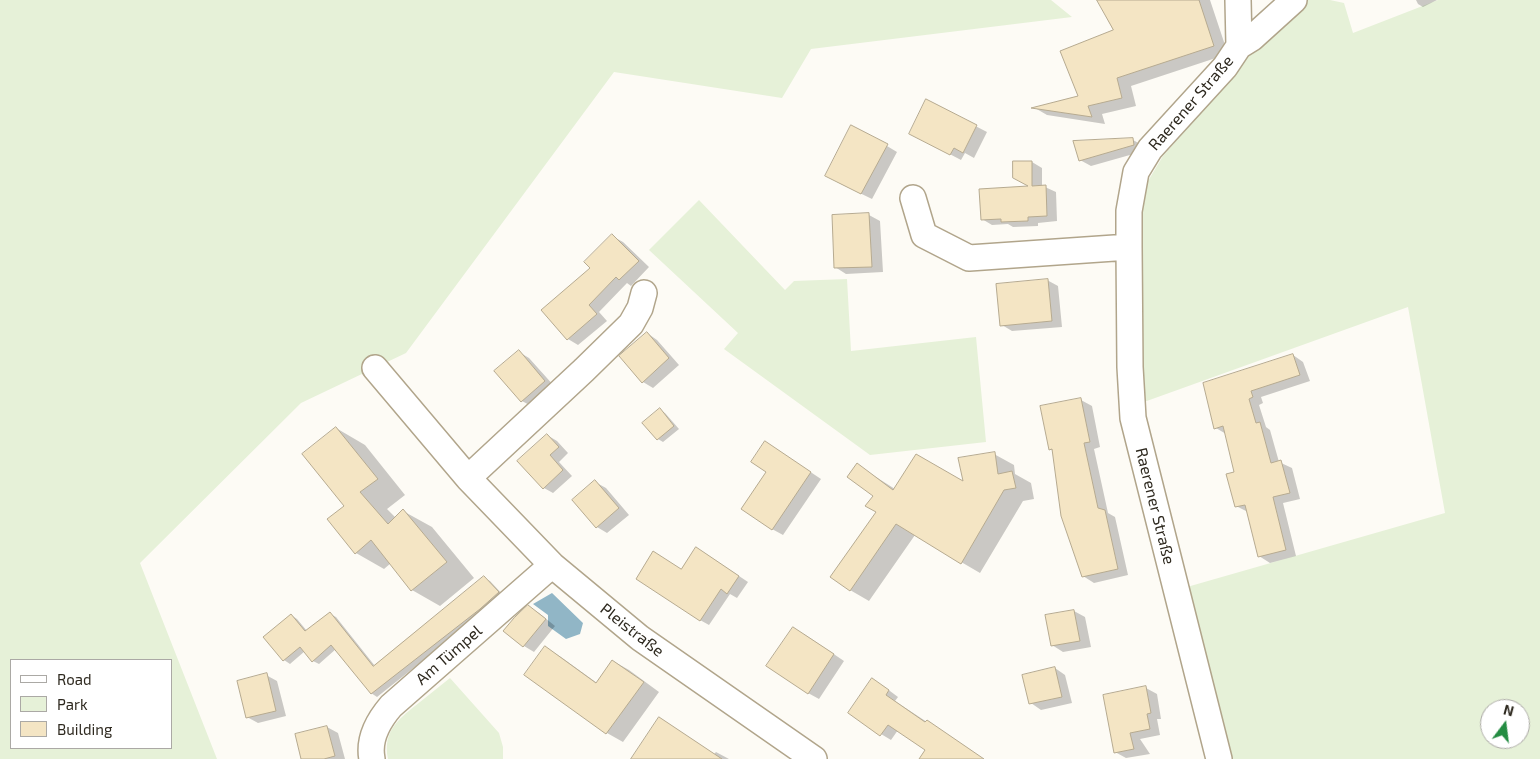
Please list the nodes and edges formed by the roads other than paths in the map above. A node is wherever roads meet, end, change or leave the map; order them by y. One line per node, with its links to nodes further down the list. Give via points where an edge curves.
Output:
1 (1238, 0): 3 (street, Raerener Straße)
2 (1294, 0): 3 (street, Raerener Straße)
3 (1239, 46): 5 (street, Raerener Straße, via 1225,67 1150,149 1136,172)
4 (913, 198): 5 (street, via 924,235 969,258)
5 (1129, 247): 12 (street, Raerener Straße, via 1133,418)
6 (644, 293): 8 (street, via 640,308 630,324)
7 (375, 368): 8 (street, Pleistraße)
8 (468, 478): 9 (street, Pleistraße)
9 (552, 565): 10 (street, Am Tümpel, via 390,706 374,732); 11 (street, Pleistraße, via 640,638)
10 (372, 759)
11 (814, 759)
12 (1219, 759)

